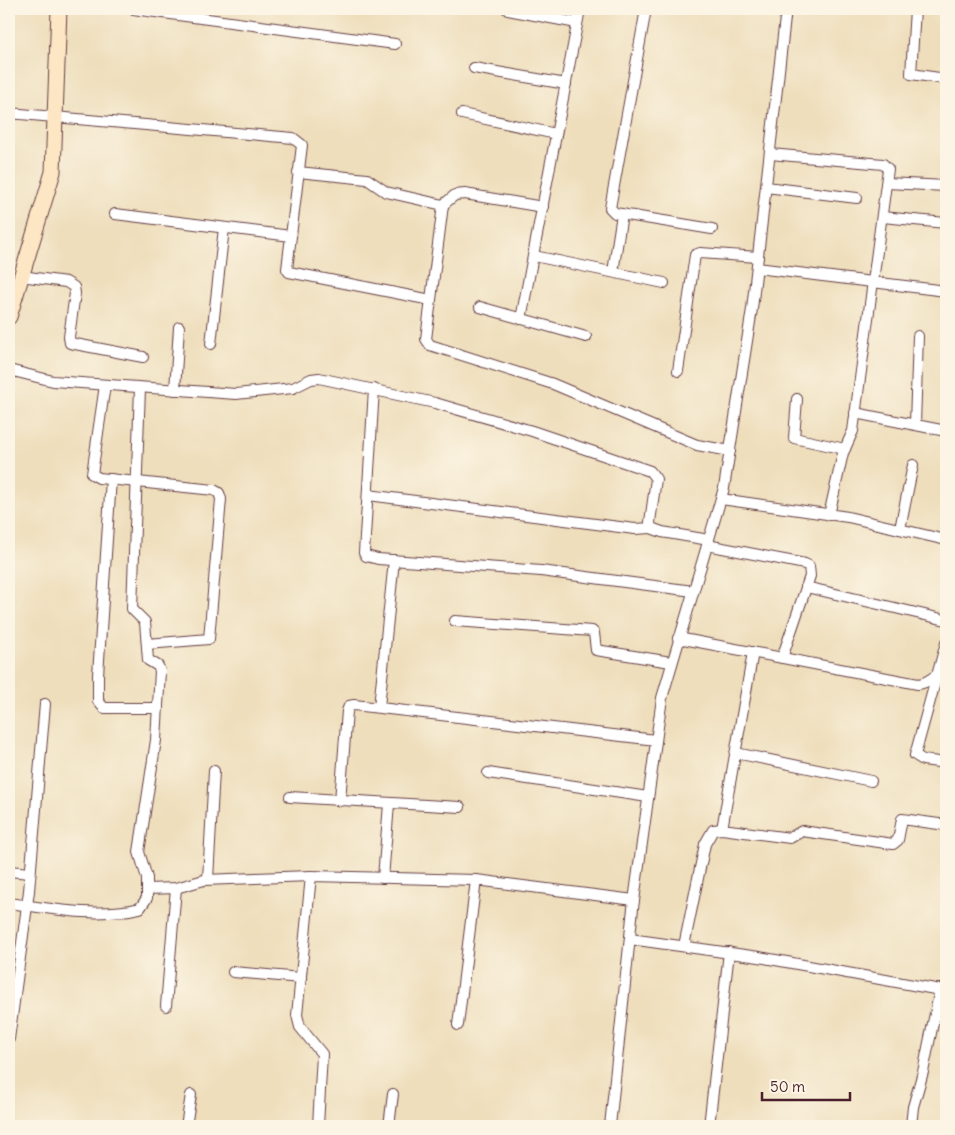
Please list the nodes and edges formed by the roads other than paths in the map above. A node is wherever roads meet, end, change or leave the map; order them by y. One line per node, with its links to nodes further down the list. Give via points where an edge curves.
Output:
1 (56, 9): 2 (street)
2 (59, 9): 16 (main road)
3 (133, 9): 10 (street)
4 (580, 9): 9 (street)
5 (646, 9): 27 (street, via 610,208)
6 (786, 9): 18 (street)
7 (915, 9): 12 (street, via 911,74)
8 (508, 10): 9 (street)
9 (577, 24): 13 (street)
10 (395, 44)
11 (474, 68): 13 (street)
12 (946, 78)
13 (566, 84): 17 (street)
14 (9, 113): 16 (street)
15 (462, 114): 17 (street)
16 (55, 118): 19 (street, via 293,138 302,145); 37 (main road, via 53,172)
17 (556, 134): 25 (street)
18 (770, 154): 20 (street, via 882,164 888,169); 22 (street)
19 (298, 172): 24 (street, via 367,179 386,192); 32 (street)
20 (887, 183): 21 (street); 28 (street)
21 (946, 186)
22 (766, 187): 23 (street); 34 (street)
23 (857, 198)
24 (443, 205): 25 (street, via 456,195 465,194); 41 (street)
25 (543, 207): 33 (street)
26 (116, 214): 30 (street)
27 (622, 214): 31 (street); 36 (street)
28 (882, 217): 29 (street); 39 (street)
29 (946, 223)
30 (224, 228): 32 (street); 48 (street)
31 (712, 228)
32 (291, 236): 41 (street, via 287,269 294,275)
33 (534, 256): 36 (street); 44 (street)
34 (758, 257): 35 (street); 51 (street, via 695,255)
35 (757, 268): 39 (street); 61 (street)
36 (613, 272): 38 (street)
37 (21, 276): 43 (main road); 49 (street, via 66,282 74,287 70,343)
38 (664, 282)
39 (872, 282): 40 (street); 57 (street)
40 (946, 291)
41 (431, 300): 61 (street, via 426,339 430,345 553,384 697,444)
42 (480, 307): 44 (street)
43 (9, 317)
44 (521, 319): 47 (street)
45 (179, 328): 55 (street)
46 (918, 336): 58 (street)
47 (586, 337)
48 (211, 344)
49 (143, 358)
50 (9, 370): 52 (street, via 53,380)
51 (678, 371)
52 (105, 385): 53 (street); 63 (street, via 91,470 95,476)
53 (140, 388): 55 (street); 64 (street)
54 (374, 389): 55 (street, via 320,378 293,388 255,394); 65 (street); 68 (street, via 532,431 650,470 656,479)
55 (175, 390)
56 (796, 399): 60 (street, via 794,438)
57 (855, 413): 58 (street); 60 (street, via 851,438)
58 (914, 424): 59 (street)
59 (946, 430)
60 (845, 449): 67 (street)
61 (730, 451): 66 (street)
62 (913, 465): 69 (street)
63 (110, 480): 64 (street); 86 (street, via 98,701 104,708)
64 (136, 482): 79 (street, via 132,609 145,622); 79 (street, via 214,490 221,499 209,639)
65 (368, 494): 68 (street, via 635,529); 72 (street, via 364,553 371,558)
66 (721, 499): 67 (street); 71 (street)
67 (829, 514): 69 (street)
68 (651, 528): 71 (street)
69 (900, 529): 70 (street)
70 (946, 540)
71 (708, 542): 73 (street, via 805,564 810,570); 74 (street)
72 (394, 560): 74 (street, via 541,571); 85 (street)
73 (806, 587): 75 (street); 81 (street)
74 (693, 591): 77 (street)
75 (946, 620)
76 (455, 621): 82 (street, via 594,632 596,650)
77 (678, 638): 80 (street); 82 (street)
78 (946, 643): 83 (street)
79 (147, 644): 86 (street, via 148,660 160,671)
80 (754, 652): 81 (street); 88 (street)
81 (782, 658): 83 (street, via 918,684)
82 (671, 662): 87 (street)
83 (942, 673): 89 (street, via 915,755 923,760)
84 (45, 704): 101 (street)
85 (379, 707): 87 (street); 95 (street, via 349,706)
86 (158, 708): 107 (street, via 139,852)
87 (656, 740): 94 (street)
88 (736, 753): 92 (street); 99 (street)
89 (946, 763)
90 (214, 771): 104 (street)
91 (488, 773): 94 (street)
92 (871, 781)
93 (290, 797): 95 (street)
94 (648, 797): 108 (street)
95 (340, 801): 96 (street)
96 (389, 804): 97 (street); 103 (street)
97 (460, 807)
98 (946, 825): 99 (street, via 902,819 898,840 893,844 802,831 790,838)
99 (722, 829): 112 (street, via 713,830 705,844)
100 (9, 871): 101 (street)
101 (30, 874): 110 (street)
102 (311, 876): 103 (street); 104 (street); 115 (street)
103 (383, 878): 105 (street)
104 (208, 880): 106 (street)
105 (476, 880): 108 (street); 118 (street)
106 (176, 888): 107 (street); 117 (street)
107 (147, 889): 110 (street, via 144,905 126,911 83,913)
108 (634, 900): 111 (street)
109 (9, 903): 110 (street)
110 (27, 906): 119 (street)
111 (630, 939): 112 (street); 125 (street)
112 (684, 946): 113 (street)
113 (729, 952): 116 (street); 126 (street)
114 (233, 972): 115 (street)
115 (301, 978): 123 (street, via 297,1021 319,1049 323,1061)
116 (943, 990): 127 (street)
117 (166, 1006)
118 (458, 1025)
119 (9, 1039)
120 (393, 1094): 124 (street)
121 (191, 1095): 122 (street)
122 (186, 1126)
123 (318, 1126)
124 (389, 1126)
125 (610, 1126)
126 (709, 1126)
127 (911, 1126)

